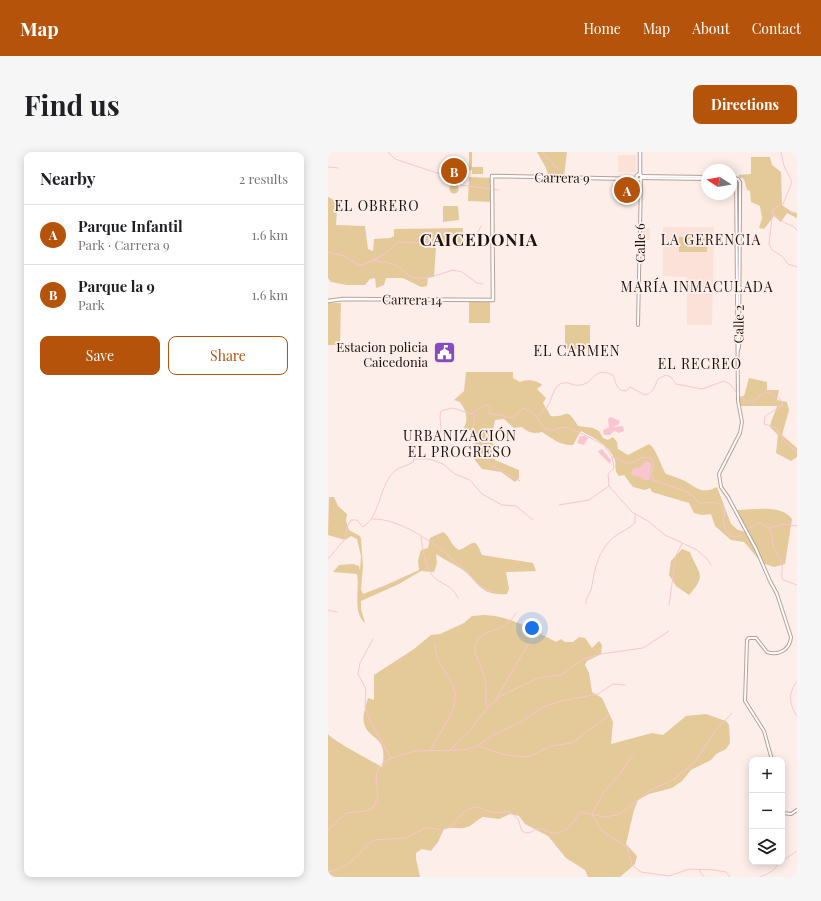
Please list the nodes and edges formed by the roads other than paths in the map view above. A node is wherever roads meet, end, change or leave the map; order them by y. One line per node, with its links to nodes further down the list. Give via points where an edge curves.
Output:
1 (640, 152): 2 (main road)
2 (639, 177): 3 (street, Carrera 9); 5 (main road, Carrera 9, via 492,176); 7 (street, Calle 6)
3 (701, 178)
4 (737, 180): 8 (street, Calle 2, via 737,374 742,428 719,474 721,487 756,549 777,594 791,637 787,649 773,654 767,652 756,638 747,640 745,701 764,731)
5 (493, 300): 6 (main road, Carrera 14)
6 (329, 301)
7 (638, 325)
8 (771, 757)
9 (797, 810): 10 (street, via 791,814)
10 (785, 813)

